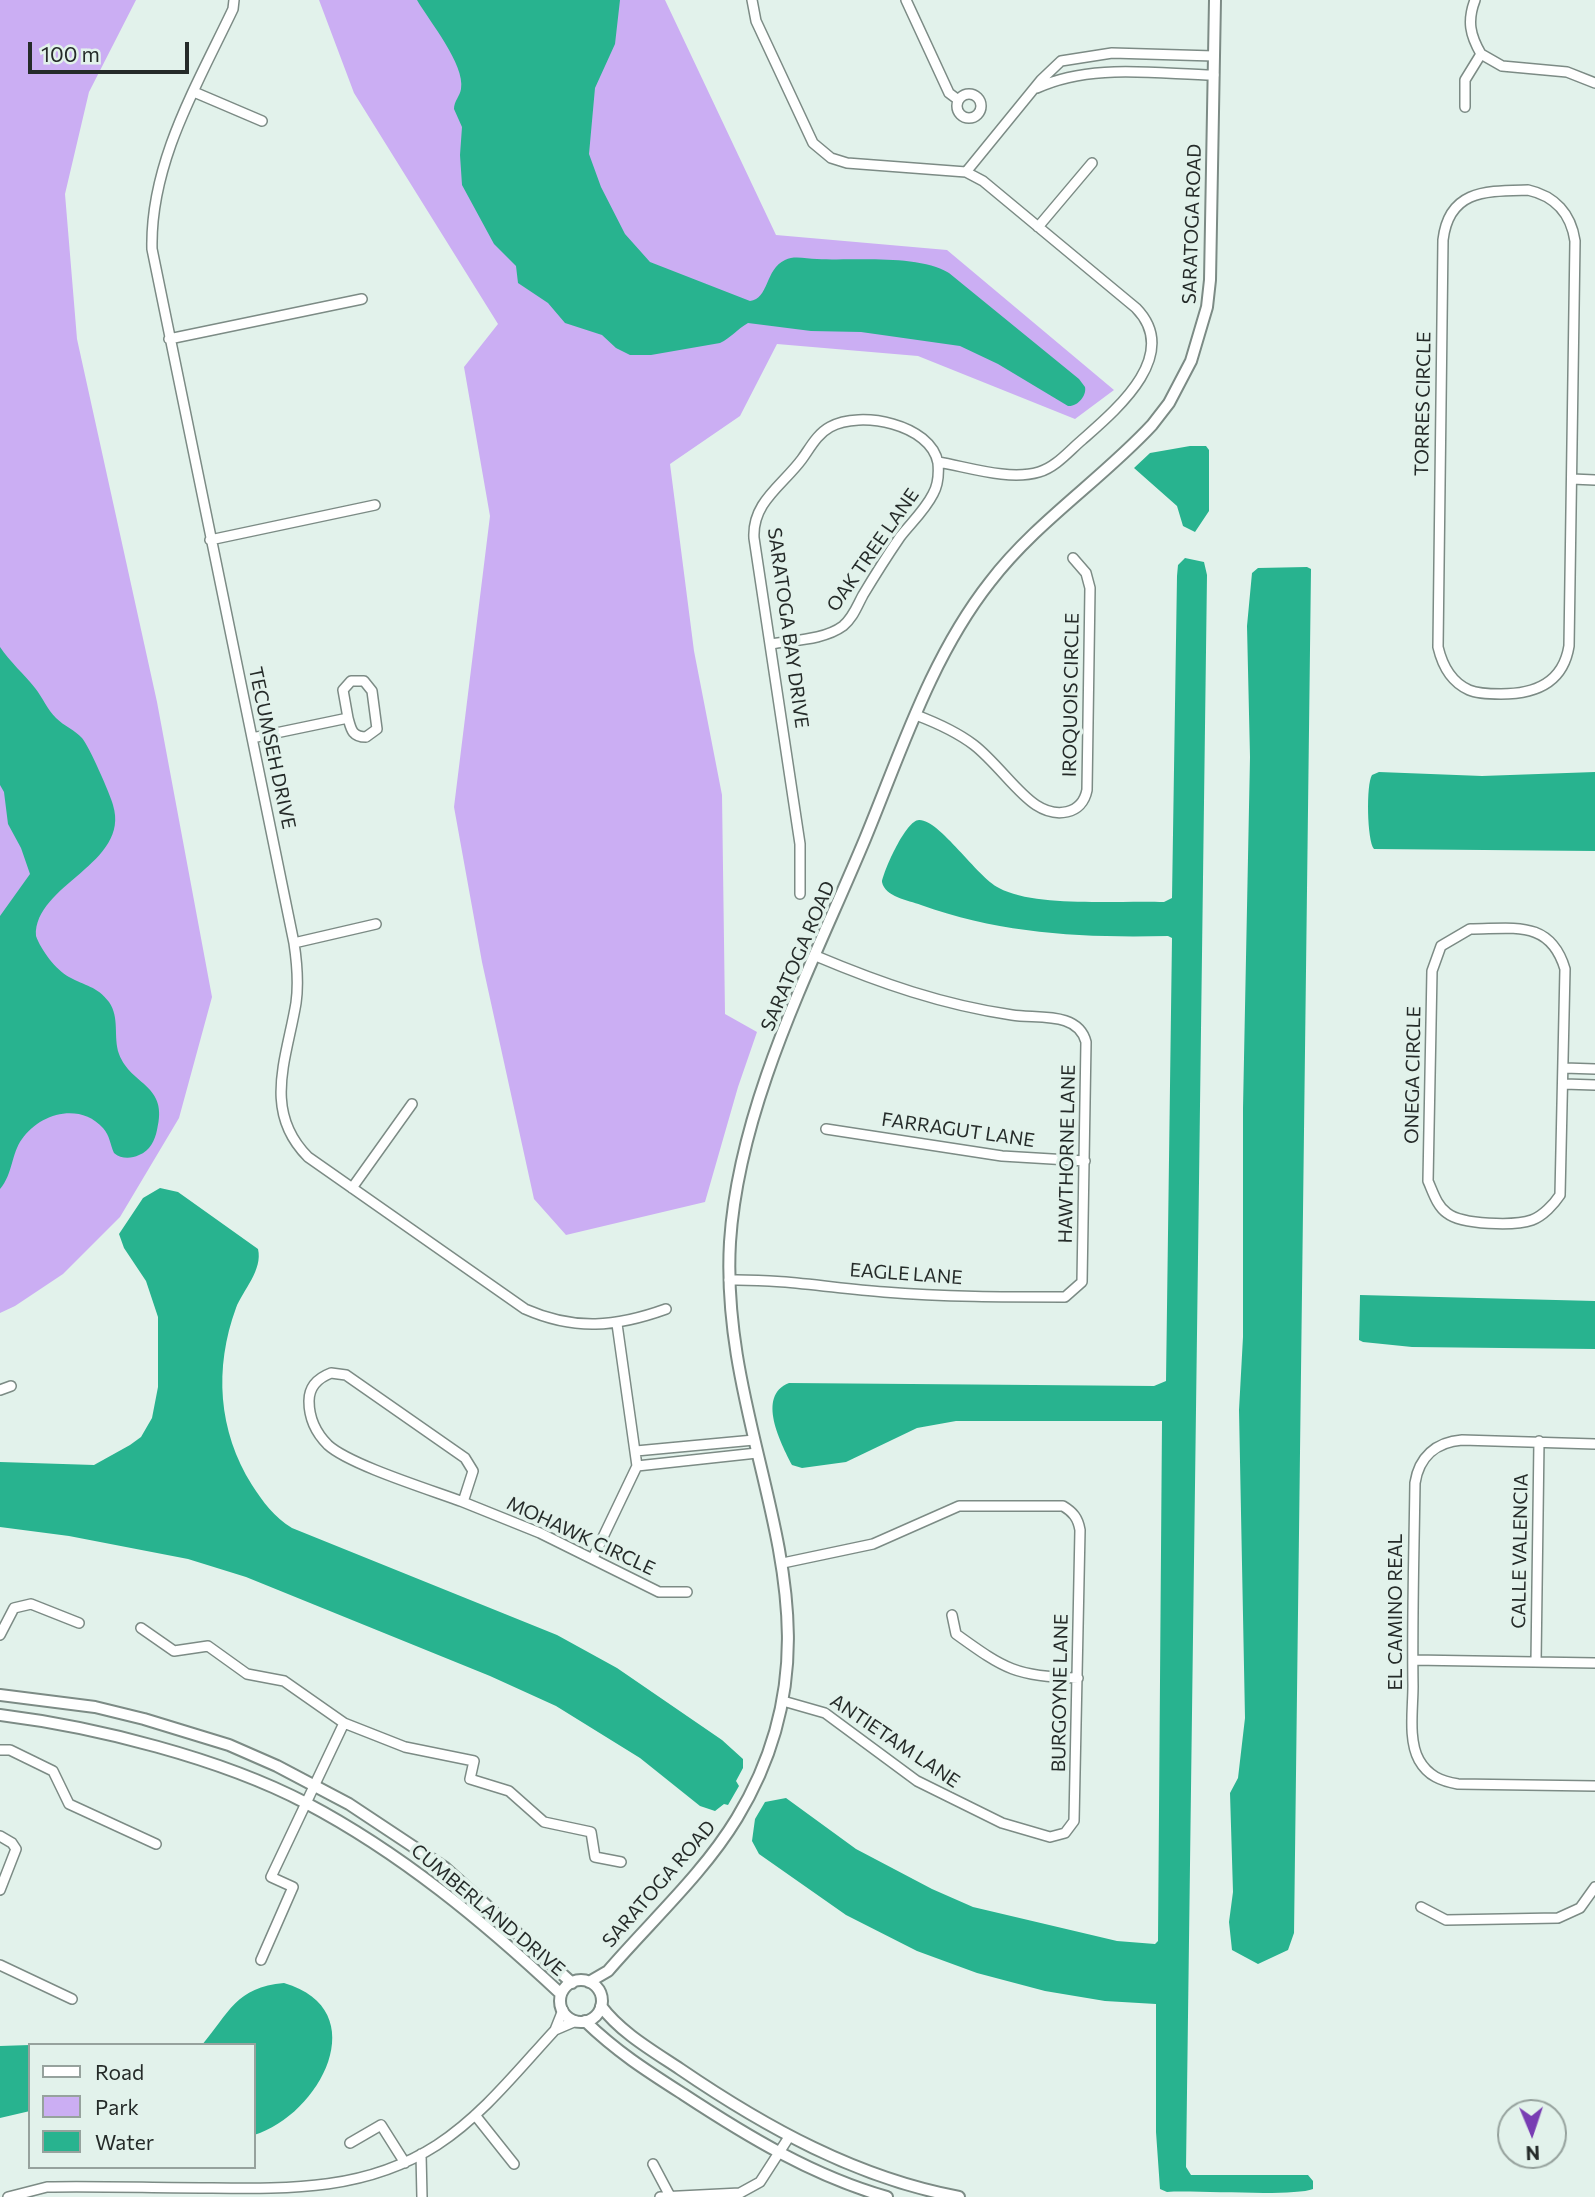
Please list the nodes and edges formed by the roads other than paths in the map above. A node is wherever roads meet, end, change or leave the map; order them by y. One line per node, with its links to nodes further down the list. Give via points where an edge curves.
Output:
1 (234, 0): 11 (street, TECUMSEH DRIVE)
2 (752, 0): 16 (street, via 756,21 808,136 824,154 847,163)
3 (906, 0): 12 (street, via 949,93)
4 (1215, 0): 7 (street, SARATOGA ROAD)
5 (1475, 0): 6 (street, via 1469,17 1471,37)
6 (1481, 54): 9 (street, via 1502,66 1567,72); 13 (street, via 1465,80)
7 (1214, 56): 8 (street, SARATOGA ROAD); 10 (street, via 1112,52 1060,61)
8 (1214, 75): 10 (street, via 1110,72 1055,79); 27 (street, SARATOGA ROAD, via 1210,280 1203,326 1191,361 1153,425 1034,532 989,582 950,641)
9 (1595, 83)
10 (1036, 89): 16 (street)
11 (194, 92): 14 (street); 19 (street, TECUMSEH DRIVE, via 163,166 153,207 153,257)
12 (957, 99)
13 (1465, 107)
14 (262, 121)
15 (1092, 163): 17 (street)
16 (966, 172): 17 (street)
17 (1038, 227): 20 (street, via 1141,314 1152,335 1150,359 1110,415 1048,468 1018,475)
18 (362, 299): 19 (street)
19 (169, 340): 24 (street, TECUMSEH DRIVE)
20 (937, 462): 26 (street, OAK TREE LANE, via 934,492 849,620 829,634); 26 (street, SARATOGA BAY DRIVE, via 924,439 903,427 845,422 829,427 817,438 765,500 755,521)
21 (1572, 479): 21 (street, TORRES CIRCLE, via 1569,646 1564,666 1551,682 1533,691 1471,691 1446,668 1438,647 1443,240 1454,209 1481,192 1538,192 1557,203 1573,230); 22 (street)
22 (1595, 480)
23 (375, 505): 24 (street)
24 (211, 540): 29 (street, TECUMSEH DRIVE)
25 (1073, 558): 27 (street, IROQUOIS CIRCLE, via 1086,573 1090,588 1087,790 1082,804 1066,813 1042,808 972,743)
26 (771, 643): 30 (street, SARATOGA BAY DRIVE, via 800,844)
27 (916, 715): 33 (street, SARATOGA ROAD)
28 (348, 718): 28 (street, via 343,690 351,681 364,681 372,691 377,729 366,737 356,735); 29 (street)
29 (252, 738): 32 (street, TECUMSEH DRIVE)
30 (800, 894)
31 (376, 924): 32 (street)
32 (294, 943): 41 (street, TECUMSEH DRIVE, via 298,987 280,1083 281,1111 286,1128 302,1150)
33 (816, 956): 40 (street, HAWTHORNE LANE, via 936,1001 1074,1023 1086,1042); 42 (street, SARATOGA ROAD, via 767,1075 745,1144 733,1208)
34 (1564, 1068): 35 (street); 36 (street, ONEGA CIRCLE); 36 (street, ONEGA CIRCLE, via 1565,969 1555,944 1529,929 1470,929 1441,946 1432,971 1429,1181 1447,1213 1463,1221 1521,1223 1535,1219 1554,1204 1562,1182)
35 (1595, 1069)
36 (1564, 1084): 37 (street)
37 (1595, 1085)
38 (412, 1104): 41 (street)
39 (826, 1129): 40 (street, FARRAGUT LANE, via 1002,1156)
40 (1085, 1161): 43 (street, HAWTHORNE LANE, via 1083,1273)
41 (352, 1188): 45 (street, TECUMSEH DRIVE, via 525,1309 561,1322)
42 (729, 1280): 43 (street, EAGLE LANE, via 797,1281 955,1296 1065,1297); 48 (street, SARATOGA ROAD, via 734,1345)
43 (1078, 1288)
44 (666, 1309): 45 (street, TECUMSEH DRIVE)
45 (617, 1324): 51 (street)
46 (11, 1386): 47 (street)
47 (0, 1390)
48 (754, 1440): 51 (street); 52 (street, SARATOGA ROAD)
49 (1539, 1441): 50 (street, EL CAMINO REAL); 62 (street, EL CAMINO REAL, via 1447,1441 1417,1468); 63 (street, CALLE VALENCIA)
50 (1595, 1444)
51 (636, 1451): 53 (street)
52 (757, 1453): 53 (street); 56 (street, SARATOGA ROAD)
53 (637, 1466): 55 (street)
54 (463, 1503): 54 (street, MOHAWK CIRCLE, via 328,1445 310,1412 309,1395 316,1381 331,1373 346,1375 465,1458 473,1471); 55 (street, MOHAWK CIRCLE)
55 (593, 1558): 57 (street, MOHAWK CIRCLE, via 659,1592)
56 (783, 1563): 65 (street, BURGOYNE LANE, via 873,1544 934,1514 975,1504 1063,1506 1079,1522); 67 (street, SARATOGA ROAD, via 790,1637)
57 (687, 1592)
58 (952, 1615): 65 (street, via 956,1634 1010,1670)
59 (79, 1623): 61 (street, via 32,1604 14,1608)
60 (141, 1628): 69 (street, via 174,1651 208,1646 247,1674 284,1681)
61 (0, 1635)
62 (1413, 1660): 63 (street); 71 (street, EL CAMINO REAL, via 1413,1741 1428,1773 1441,1782 1458,1784)
63 (1536, 1662): 64 (street)
64 (1595, 1663)
65 (1078, 1678): 74 (street, BURGOYNE LANE, via 1076,1813)
66 (0, 1695): 72 (street, CUMBERLAND DRIVE, via 95,1707 187,1731 277,1766)
67 (783, 1701): 74 (street, ANTIETAM LANE, via 825,1713 917,1781 970,1809 1042,1836); 83 (street, SARATOGA ROAD, via 765,1763 736,1820)
68 (0, 1715): 73 (street, CUMBERLAND DRIVE, via 112,1735 243,1776)
69 (344, 1723): 72 (street); 77 (street, via 405,1747 474,1760 470,1779 509,1791 544,1822 592,1832 595,1857)
70 (0, 1750): 76 (street, via 10,1750 53,1771 69,1804)
71 (1595, 1786)
72 (313, 1787): 73 (street); 85 (street, CUMBERLAND DRIVE, via 349,1804 444,1867)
73 (306, 1803): 81 (street, via 271,1877 293,1887); 86 (street, CUMBERLAND DRIVE, via 396,1856)
74 (1065, 1833)
75 (0, 1836): 79 (street, via 16,1849)
76 (156, 1844)
77 (621, 1863)
78 (1595, 1887): 80 (street, via 1580,1908 1558,1918 1446,1920)
79 (0, 1890)
80 (1421, 1907)
81 (261, 1959)
82 (0, 1965): 87 (street)
83 (608, 1971): 84 (street, SARATOGA ROAD); 88 (street, SARATOGA ROAD)
84 (589, 1982): 85 (street, CUMBERLAND DRIVE); 88 (street, CUMBERLAND DRIVE)
85 (572, 1983): 86 (street, CUMBERLAND DRIVE)
86 (561, 1994): 89 (street, CUMBERLAND DRIVE)
87 (72, 1999)
88 (601, 2000): 90 (street, via 596,2016); 93 (street, CUMBERLAND DRIVE, via 611,2019 663,2058)
89 (563, 2010): 90 (street); 91 (street)
90 (581, 2021): 91 (street); 95 (street, via 635,2066)
91 (555, 2030): 92 (street)
92 (475, 2115): 96 (street); 98 (street)
93 (789, 2137): 95 (street); 108 (street, CUMBERLAND DRIVE, via 867,2170)
94 (350, 2143): 97 (street, via 381,2125)
95 (779, 2152): 102 (street, via 760,2182); 107 (street)
96 (421, 2154): 97 (street); 105 (street)
97 (405, 2162): 101 (street, via 343,2183)
98 (514, 2164)
99 (653, 2164): 103 (street)
100 (102, 2192): 101 (street); 104 (street, via 47,2187)
101 (263, 2193)
102 (740, 2195): 103 (street)
103 (670, 2196): 106 (street)
104 (8, 2197)
105 (422, 2197)
106 (660, 2197)
107 (887, 2197)
108 (959, 2197)

